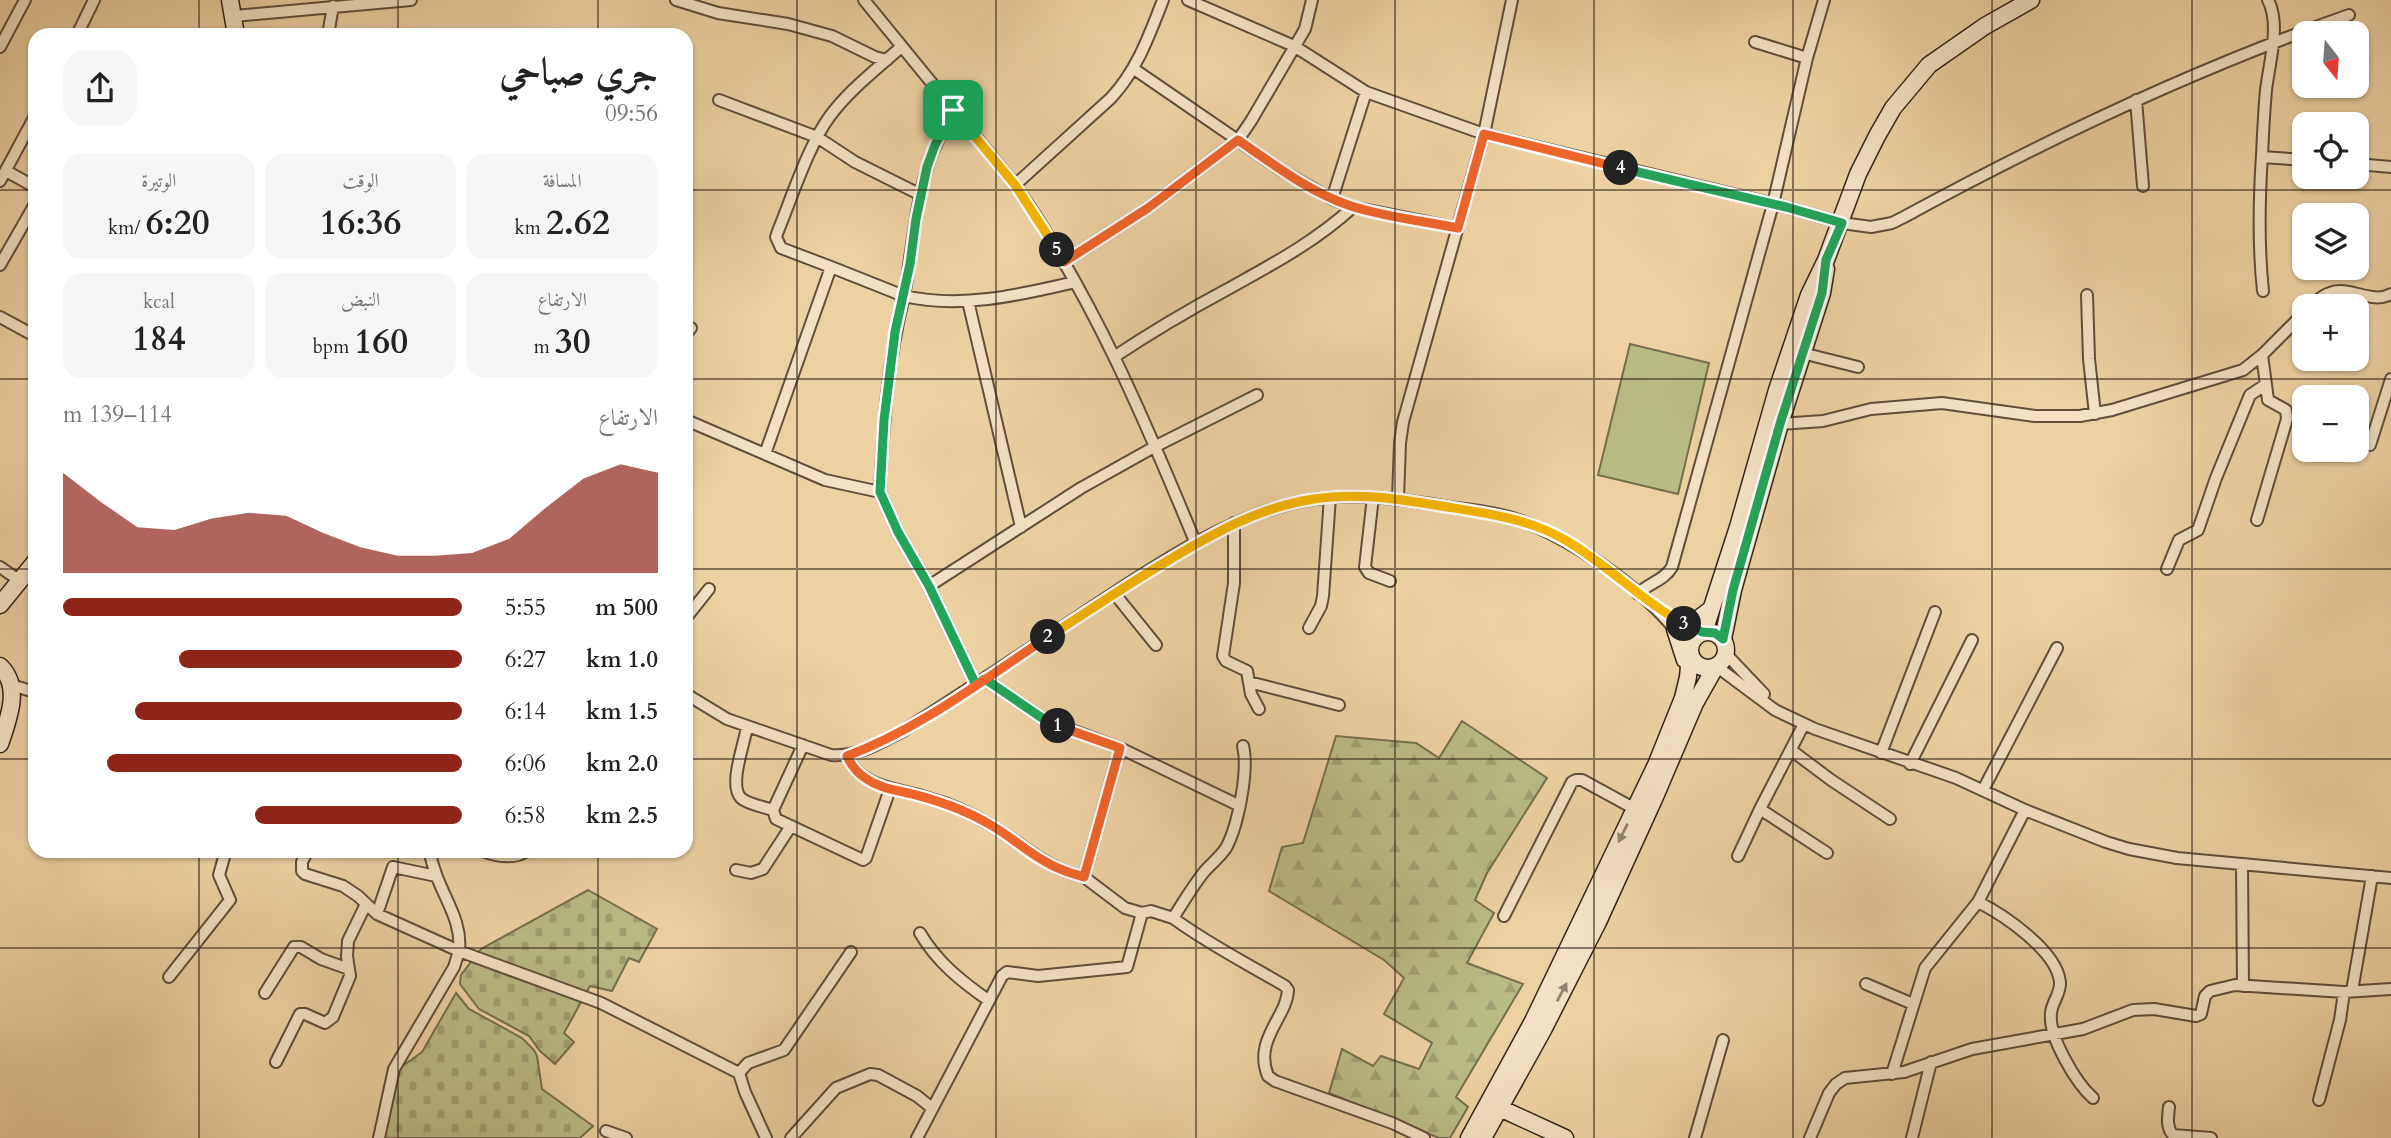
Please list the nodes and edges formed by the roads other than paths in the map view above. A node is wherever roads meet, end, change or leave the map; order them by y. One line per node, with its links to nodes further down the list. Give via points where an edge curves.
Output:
1 (25, 0): 25 (street)
2 (94, 0): 19 (street)
3 (411, 0): 14 (street)
4 (676, 0): 28 (street, via 832,36)
5 (864, 0): 26 (street)
6 (1163, 0): 29 (street)
7 (1188, 0): 17 (street)
8 (1222, 0): 17 (street)
9 (1312, 0): 24 (street, via 1305,29)
10 (1513, 0): 35 (street)
11 (1824, 0): 27 (street)
12 (2031, 0): 51 (street, via 1952,47 1910,85 1858,174)
13 (2268, 0): 23 (street, via 2273,13)
14 (399, 1): 15 (street)
15 (333, 6): 16 (street); 21 (street)
16 (232, 8): 20 (street)
17 (1218, 12): 24 (street)
18 (2349, 15): 23 (street)
19 (80, 28)
20 (235, 28)
21 (329, 28)
22 (1755, 42): 27 (street)
23 (2272, 42): 32 (street); 38 (street)
24 (1294, 46): 30 (street); 37 (street)
25 (0, 47)
26 (901, 47): 28 (street); 33 (street)
27 (1807, 58): 48 (street)
28 (887, 60): 36 (street, via 834,110)
29 (1134, 69): 37 (street); 44 (street, via 1111,99)
30 (1366, 92): 35 (street); 47 (street)
31 (719, 100): 36 (street)
32 (2136, 100): 45 (street); 51 (street, via 1892,223 1871,227)
33 (953, 110): 44 (street); 46 (street, via 935,145)
34 (28, 129): 42 (street)
35 (1484, 134): 48 (street); 52 (street)
36 (817, 137): 46 (street); 56 (street, via 776,237 781,248)
37 (1238, 140): 47 (street); 54 (street, via 1148,208)
38 (2262, 157): 39 (street); 58 (street, via 2259,238)
39 (2292, 159)
40 (2369, 165): 41 (street)
41 (2391, 167)
42 (3, 176): 43 (street)
43 (28, 185)
44 (1015, 185): 54 (street)
45 (2143, 186)
46 (921, 195): 63 (street)
47 (1332, 199): 49 (street)
48 (1773, 204): 51 (street); 98 (street, via 1672,567 1650,583)
49 (1353, 206): 52 (street); 71 (street, via 1306,244)
50 (28, 216): 55 (street)
51 (1842, 223): 53 (street)
52 (1458, 228): 85 (street, via 1403,422)
53 (1826, 260): 69 (street, via 1822,293); 101 (street, via 1793,342)
54 (1064, 262): 57 (street)
55 (0, 265)
56 (831, 267): 63 (street); 81 (street)
57 (1075, 282): 65 (street, via 1012,297); 71 (street)
58 (2263, 291)
59 (2327, 294): 60 (street)
60 (2356, 294)
61 (2391, 294): 64 (street)
62 (2087, 295): 76 (street)
63 (904, 296): 65 (street); 82 (street, via 884,420)
64 (2369, 296)
65 (968, 300): 88 (street)
66 (0, 317): 68 (street)
67 (2292, 325): 70 (street)
68 (28, 332)
69 (1802, 353): 72 (street); 78 (street)
70 (2262, 355): 74 (street); 76 (street, via 2243,370)
71 (1114, 357): 80 (street)
72 (1858, 366)
73 (2391, 379): 79 (street)
74 (2266, 385): 86 (street, via 2268,400 2286,410 2287,419); 91 (street, via 2250,395 2198,530 2179,540)
75 (1257, 395): 80 (street)
76 (2095, 414): 78 (street, via 2035,416 1942,403)
77 (693, 423): 81 (street)
78 (1780, 424): 110 (street, via 1733,590)
79 (2370, 445)
80 (1156, 446): 88 (street); 89 (street)
81 (765, 454): 82 (street, via 825,480)
82 (880, 492): 95 (street)
83 (1330, 497): 84 (street); 87 (street, via 1297,502); 104 (street, via 1323,596)
84 (1373, 497): 85 (street); 94 (street, via 1365,567)
85 (1398, 498): 98 (street, via 1522,521 1567,541)
86 (2257, 520)
87 (1234, 523): 89 (street); 114 (street, via 1234,583 1223,656 1245,669)
88 (1021, 527): 95 (street)
89 (1196, 544): 97 (street)
90 (0, 567): 93 (street)
91 (2167, 569)
92 (28, 571): 93 (street)
93 (20, 581): 99 (street)
94 (1390, 581)
95 (929, 586): 113 (street)
96 (709, 589): 100 (street)
97 (1114, 593): 107 (street); 113 (street)
98 (1642, 597): 103 (street)
99 (0, 605)
100 (693, 609)
101 (1710, 610): 103 (street); 105 (street)
102 (1936, 612): 128 (street)
103 (1678, 626): 105 (street); 109 (street); 112 (street)
104 (1309, 628)
105 (1703, 632): 109 (street, via 1694,637); 110 (street, via 1715,633)
106 (1972, 640): 130 (street)
107 (1156, 645)
108 (2057, 648): 132 (street)
109 (1690, 653): 110 (street, via 1701,667); 112 (street)
110 (1723, 659): 120 (street); 120 (street, via 1733,677); 175 (street, one-way to 110, via 1598,922 1704,686)
111 (0, 666): 115 (street)
112 (1688, 677): 134 (street, via 1656,765)
113 (981, 682): 126 (street, via 1045,720); 129 (street, via 903,731)
114 (1249, 682): 118 (street); 119 (street)
115 (11, 685): 116 (street); 123 (street, via 12,699)
116 (28, 689)
117 (693, 698): 122 (street)
118 (1339, 705)
119 (1259, 709)
120 (1786, 715): 121 (street)
121 (1804, 724): 127 (street); 128 (street)
122 (747, 726): 124 (street); 136 (street, via 736,790 742,799)
123 (0, 744)
124 (803, 745): 129 (street); 136 (street)
125 (1243, 746): 133 (street, via 1245,770)
126 (1120, 748): 133 (street); 149 (street)
127 (1791, 750): 135 (street); 138 (street)
128 (1881, 753): 130 (street)
129 (847, 756): 131 (street, via 856,772)
130 (1910, 764): 132 (street)
131 (890, 789): 139 (street, via 863,860); 149 (street, via 957,808 1058,868)
132 (1983, 790): 137 (street)
133 (1238, 805): 156 (street, via 1226,848)
134 (1634, 809): 155 (street, via 1582,780 1572,782); 178 (street, one-way to 178)
135 (1760, 809): 140 (street); 141 (street)
136 (773, 810): 139 (street, via 776,819)
137 (2025, 810): 145 (street, via 2129,849); 151 (street)
138 (1890, 818)
139 (791, 826): 146 (street, via 763,869 751,873)
140 (1827, 853)
141 (1738, 856)
142 (224, 858): 161 (street, via 219,874 230,900)
143 (304, 858): 152 (street, via 305,874 343,887)
144 (431, 858): 147 (street)
145 (2242, 866): 148 (street); 163 (street)
146 (736, 870)
147 (436, 876): 154 (street, via 393,867); 158 (street, via 458,924)
148 (2372, 876): 150 (street); 165 (street)
149 (1084, 877): 153 (street, via 1117,904)
150 (2391, 878)
151 (1978, 902): 168 (street, via 1925,968); 169 (street, via 2029,936 2053,966 2060,985 2051,1014)
152 (366, 904): 154 (street); 160 (street, via 348,941)
153 (1142, 913): 156 (street); 167 (street, via 1127,967 1038,976 1007,972)
154 (377, 914): 158 (street)
155 (1504, 916)
156 (1173, 918): 189 (street, via 1288,989 1268,1035 1268,1076)
157 (920, 933): 167 (street, via 950,971)
158 (458, 951): 173 (street, via 601,1003); 184 (street, via 454,967 394,1069)
159 (851, 952): 173 (street, via 784,1050 748,1063)
160 (349, 969): 166 (street, via 294,947); 171 (street, via 333,1017 325,1023 300,1014)
161 (169, 977)
162 (1866, 984): 168 (street)
163 (2243, 986): 165 (street); 169 (street, via 2210,991 2199,1015 2133,1010)
164 (2391, 989): 165 (street)
165 (2348, 991): 177 (street)
166 (265, 993)
167 (988, 1000): 180 (street)
168 (1913, 1004): 174 (street)
169 (2056, 1034): 172 (street, via 2003,1042); 176 (street, via 2076,1081)
170 (1723, 1040): 192 (street)
171 (276, 1062)
172 (1931, 1062): 174 (street); 194 (street)
173 (739, 1073): 186 (street)
174 (1892, 1073): 193 (street, via 1855,1076 1836,1084)
175 (1513, 1083): 178 (street); 181 (street, via 1514,1105)
176 (2093, 1098)
177 (2319, 1100)
178 (1494, 1105): 181 (street); 183 (street); 190 (street)
179 (2169, 1107): 195 (street, via 2173,1135)
180 (932, 1108): 187 (street, via 870,1074 836,1088); 188 (street)
181 (1521, 1118): 183 (street, via 1504,1119); 191 (street)
182 (606, 1131): 185 (street)
183 (1487, 1131)
184 (379, 1138)
185 (626, 1138)
186 (766, 1138)
187 (790, 1138)
188 (917, 1138)
189 (1424, 1138)
190 (1469, 1138)
191 (1565, 1138)
192 (1695, 1138)
193 (1810, 1138)
194 (1912, 1138)
195 (2211, 1138)

